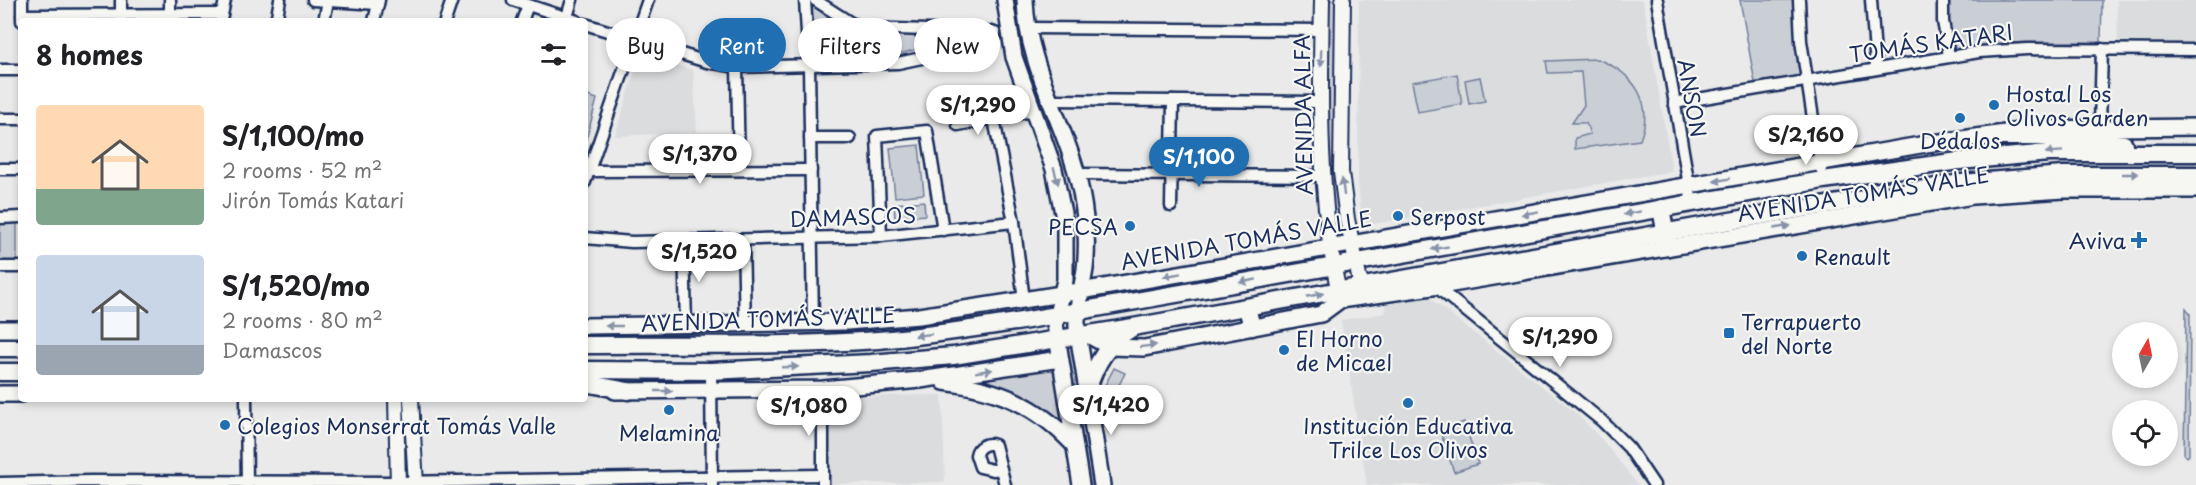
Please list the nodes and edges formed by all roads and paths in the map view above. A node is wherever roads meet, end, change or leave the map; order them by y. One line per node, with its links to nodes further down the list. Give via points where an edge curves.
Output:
1 (22, 0): 26 (street)
2 (121, 0): 25 (street)
3 (170, 0): 24 (street)
4 (225, 0): 28 (street)
5 (280, 0): 29 (street)
6 (313, 0): 21 (street)
7 (452, 0): 32 (street)
8 (513, 0): 23 (street)
9 (572, 0): 35 (street)
10 (648, 0): 36 (street)
11 (805, 0): 37 (street)
12 (814, 0): 40 (street, via 863,28)
13 (1005, 0): 40 (main road)
14 (1025, 0): 39 (main road)
15 (1322, 0): 41 (street, AVENIDA ALFA)
16 (1343, 0): 103 (street, AVENIDA ALFA, one-way to 16, via 1341,172)
17 (1657, 0): 57 (street, ANSON)
18 (1799, 0): 53 (street)
19 (1871, 0): 47 (street)
20 (1944, 0): 45 (street)
21 (328, 1): 22 (street); 30 (street)
22 (378, 2): 31 (street)
23 (528, 5): 33 (street); 34 (street)
24 (170, 15): 25 (street); 28 (street)
25 (122, 17): 27 (street)
26 (22, 18): 27 (street)
27 (72, 18)
28 (221, 18)
29 (277, 18)
30 (325, 18)
31 (375, 18)
32 (446, 18)
33 (523, 18)
34 (569, 18)
35 (572, 18)
36 (642, 18)
37 (806, 18)
38 (588, 25): 42 (street)
39 (1027, 28): 41 (street); 54 (main road)
40 (1002, 30): 46 (street, via 914,61); 58 (main road)
41 (1322, 30): 56 (street, AVENIDA ALFA, one-way to 56)
42 (606, 31)
43 (2102, 49): 44 (street, TOMÁS KATARI); 45 (street, TOMÁS KATARI, via 2027,49); 63 (street)
44 (2196, 50)
45 (1949, 56): 47 (street, TOMÁS KATARI)
46 (902, 62)
47 (1876, 68): 53 (street, TOMÁS KATARI)
48 (0, 70): 49 (street)
49 (18, 70)
50 (623, 72): 75 (street)
51 (737, 72): 73 (street)
52 (809, 72): 66 (street)
53 (1806, 80): 57 (street, TOMÁS KATARI); 70 (street)
54 (1049, 100): 55 (street); 76 (main road)
55 (1173, 101): 56 (street); 77 (street)
56 (1321, 102): 81 (street, AVENIDA ALFA)
57 (1674, 103): 84 (street, ANSON)
58 (1032, 111): 61 (street); 113 (main road, one-way to 113, via 1054,169 1065,223)
59 (0, 119): 60 (street)
60 (18, 119)
61 (994, 119): 62 (street); 94 (street)
62 (958, 125)
63 (2100, 126): 64 (main road, AVENIDA TOMÁS VALLE); 65 (main road, AVENIDA TOMÁS VALLE, via 2034,129)
64 (2196, 127)
65 (1983, 137): 68 (main road, via 2101,140); 70 (main road, AVENIDA TOMÁS VALLE)
66 (810, 138): 67 (street); 74 (street)
67 (850, 138)
68 (2175, 153): 69 (main road, AVENIDA TOMÁS VALLE); 83 (main road, AVENIDA TOMÁS VALLE, one-way to 83, via 2049,153)
69 (2196, 153)
70 (1820, 162): 83 (street); 84 (main road, AVENIDA TOMÁS VALLE, one-way to 84)
71 (0, 169): 72 (street)
72 (18, 169)
73 (739, 170): 74 (street); 80 (street)
74 (811, 170): 99 (street)
75 (588, 173)
76 (1077, 174): 77 (street); 111 (main road, via 1086,224)
77 (1172, 174): 81 (street); 89 (street)
78 (2169, 175): 79 (main road, AVENIDA TOMÁS VALLE); 82 (main road, AVENIDA TOMÁS VALLE, one-way to 78); 85 (main road)
79 (2196, 175)
80 (588, 176)
81 (1322, 176): 105 (street, AVENIDA ALFA)
82 (2005, 179): 86 (main road); 87 (main road, AVENIDA TOMÁS VALLE)
83 (1823, 180): 88 (main road, AVENIDA TOMÁS VALLE)
84 (1689, 186): 88 (street, ANSON); 103 (main road, AVENIDA TOMÁS VALLE, one-way to 103)
85 (2196, 189): 86 (main road, AVENIDA TOMÁS VALLE)
86 (1979, 195): 90 (main road, AVENIDA TOMÁS VALLE)
87 (1868, 197): 90 (main road); 100 (main road, AVENIDA TOMÁS VALLE)
88 (1692, 203): 91 (main road, AVENIDA TOMÁS VALLE)
89 (1172, 206)
90 (1898, 207): 100 (main road, AVENIDA TOMÁS VALLE, one-way to 90)
91 (1661, 208): 95 (main road, AVENIDA TOMÁS VALLE, one-way to 95); 100 (main road)
92 (0, 218): 93 (street)
93 (18, 218)
94 (1014, 222): 96 (street, DAMASCOS); 115 (street)
95 (1579, 223): 104 (main road); 106 (main road, AVENIDA TOMÁS VALLE, one-way to 106)
96 (944, 230): 97 (street, DAMASCOS); 97 (street, via 927,131 877,136)
97 (881, 236): 99 (street, DAMASCOS)
98 (588, 238): 102 (street, DAMASCOS)
99 (811, 238): 101 (street, DAMASCOS); 119 (street)
100 (1667, 239): 104 (main road, AVENIDA TOMÁS VALLE); 110 (main road, AVENIDA TOMÁS VALLE)
101 (743, 240): 102 (street, DAMASCOS); 120 (street)
102 (684, 241): 122 (street)
103 (1353, 243): 105 (main road, AVENIDA TOMÁS VALLE); 106 (street, AVENIDA ALFA)
104 (1583, 246): 110 (main road, AVENIDA TOMÁS VALLE)
105 (1330, 247): 109 (street, AVENIDA ALFA); 111 (main road, AVENIDA TOMÁS VALLE, one-way to 111)
106 (1357, 263): 109 (main road, AVENIDA TOMÁS VALLE); 112 (street, AVENIDA ALFA)
107 (0, 267): 108 (street)
108 (18, 267)
109 (1333, 267): 114 (street, AVENIDA ALFA); 117 (main road, AVENIDA TOMÁS VALLE, one-way to 117)
110 (1432, 280): 112 (main road, AVENIDA TOMÁS VALLE); 166 (street, via 1602,421 1629,448)
111 (1081, 291): 113 (main road, AVENIDA TOMÁS VALLE); 117 (main road)
112 (1362, 291): 114 (main road, AVENIDA TOMÁS VALLE)
113 (1063, 293): 115 (main road, AVENIDA TOMÁS VALLE); 118 (main road)
114 (1339, 296): 116 (main road, AVENIDA TOMÁS VALLE, one-way to 114); 124 (main road, AVENIDA TOMÁS VALLE, via 1321,314)
115 (1024, 300): 119 (main road, AVENIDA TOMÁS VALLE, via 919,316)
116 (1247, 308): 123 (main road, AVENIDA TOMÁS VALLE); 124 (main road)
117 (1076, 310): 118 (main road, AVENIDA TOMÁS VALLE); 127 (main road)
118 (1056, 314): 128 (main road); 129 (main road, AVENIDA TOMÁS VALLE, one-way to 129, via 878,340)
119 (813, 322): 120 (main road, AVENIDA TOMÁS VALLE)
120 (745, 325): 122 (main road, AVENIDA TOMÁS VALLE)
121 (588, 326): 122 (main road, AVENIDA TOMÁS VALLE, one-way to 121)
122 (686, 326)
123 (1133, 327): 127 (main road, AVENIDA TOMÁS VALLE); 130 (main road)
124 (1252, 327): 130 (main road, AVENIDA TOMÁS VALLE, one-way to 124, via 1144,348)
125 (0, 329): 126 (main road)
126 (18, 329)
127 (1082, 334): 128 (main road, AVENIDA TOMÁS VALLE); 130 (main road, AVENIDA TOMÁS VALLE); 144 (main road)
128 (1056, 339): 133 (main road); 135 (main road, AVENIDA TOMÁS VALLE, one-way to 128, via 910,360)
129 (588, 345)
130 (1110, 347): 144 (main road)
131 (0, 348): 132 (main road)
132 (18, 348)
133 (1060, 360): 138 (main road, one-way to 133); 150 (main road)
134 (588, 370): 135 (main road, AVENIDA TOMÁS VALLE)
135 (711, 370): 143 (street)
136 (0, 372): 137 (main road)
137 (18, 372)
138 (921, 380): 140 (main road); 150 (main road, via 990,391 1024,404 1058,427)
139 (588, 384): 142 (main road)
140 (823, 389): 143 (main road); 153 (street)
141 (588, 390): 142 (main road)
142 (628, 391): 143 (main road, one-way to 143)
143 (712, 391): 152 (street)
144 (1087, 392): 165 (main road)
145 (0, 394): 146 (main road)
146 (18, 394)
147 (246, 402): 157 (street)
148 (396, 402): 161 (street)
149 (411, 402): 162 (street)
150 (1074, 446): 164 (main road)
151 (1001, 469): 163 (street)
152 (712, 480): 153 (street); 154 (street)
153 (824, 480)
154 (638, 481): 159 (street)
155 (0, 483): 160 (street)
156 (91, 483): 157 (street); 160 (street)
157 (247, 483): 158 (street)
158 (321, 483): 161 (street)
159 (487, 483): 162 (street)
160 (24, 484)
161 (398, 484): 162 (street)
162 (416, 484)
163 (1005, 485)
164 (1081, 485)
165 (1102, 485)
166 (1654, 485)

